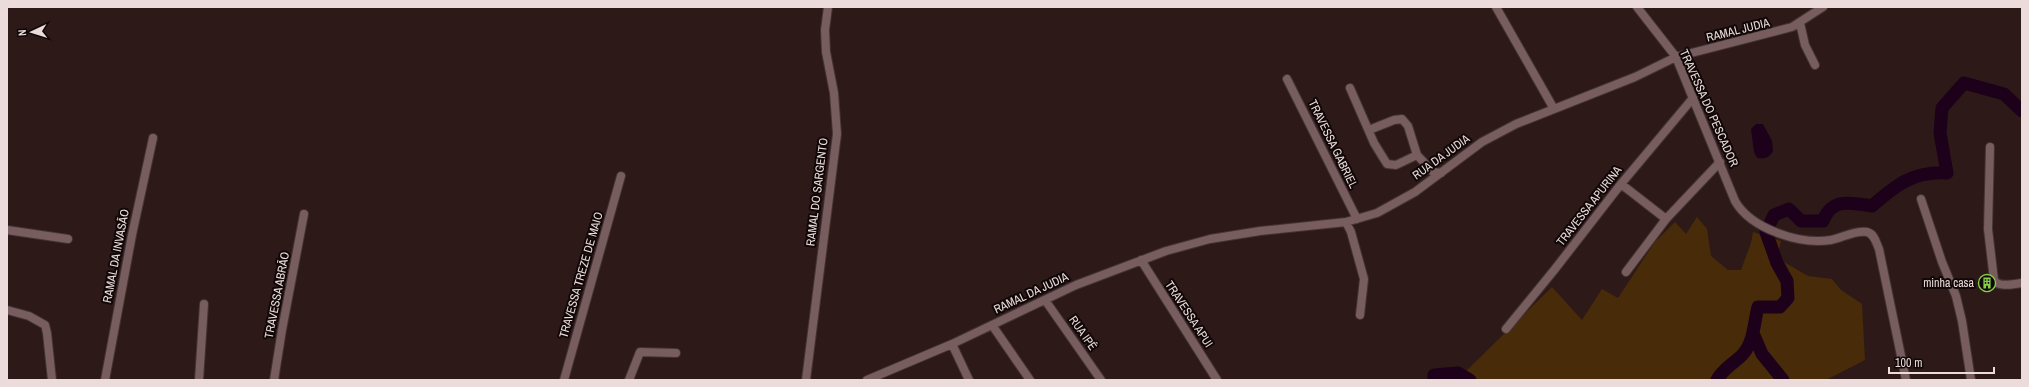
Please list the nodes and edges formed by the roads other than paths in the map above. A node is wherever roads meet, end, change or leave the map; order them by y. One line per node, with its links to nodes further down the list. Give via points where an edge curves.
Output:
1 (828, 7): 45 (street, RAMAL DO SARGENTO, via 826,52 834,93 837,134)
2 (1496, 7): 11 (street)
3 (1637, 7): 6 (street, TRAVESSA DO PESCADOR)
4 (1823, 7): 5 (street, RAMAL JUDIA)
5 (1800, 23): 6 (street, RAMAL JUDIA, via 1766,35); 7 (street, via 1805,45)
6 (1676, 57): 10 (street, TRAVESSA DO PESCADOR); 11 (street, RUA DA JUDIA, via 1635,77)
7 (1816, 65)
8 (1287, 79): 22 (street, TRAVESSA GABRIEL)
9 (1350, 88): 12 (street)
10 (1693, 98): 16 (street, TRAVESSA DO PESCADOR); 19 (street, TRAVESSA APURINA)
11 (1554, 109): 17 (street, RUA DA JUDIA, via 1516,124 1488,139)
12 (1369, 130): 15 (street, via 1387,164 1396,165); 15 (street, via 1402,119 1408,126)
13 (153, 138): 40 (street, RAMAL DA INVASÃO)
14 (1990, 147): 30 (street, via 1988,229 1995,282 2001,285)
15 (1417, 155): 17 (street, via 1433,172)
16 (1720, 162): 23 (street); 51 (street, TRAVESSA DO PESCADOR, via 1740,209 1779,233 1810,241 1831,240 1861,232 1872,234 1879,249)
17 (1441, 173): 22 (street, RUA DA JUDIA, via 1415,192 1377,213)
18 (621, 176): 43 (street, TRAVESSA TREZE DE MAIO)
19 (1621, 184): 23 (street); 36 (street, TRAVESSA APURINA)
20 (1921, 199): 52 (street, via 1956,296)
21 (304, 214): 42 (street, TRAVESSA ABRÃO)
22 (1357, 219): 24 (street, RUA DA JUDIA)
23 (1666, 219): 29 (street)
24 (1346, 222): 27 (street, RUA DA JUDIA); 34 (street, via 1364,279)
25 (7, 230): 26 (street)
26 (68, 239)
27 (1210, 239): 28 (street, RAMAL DA JUDIA)
28 (1141, 260): 31 (street, RAMAL DA JUDIA); 50 (street, TRAVESSA APUI)
29 (1626, 272)
30 (2022, 283)
31 (1045, 300): 35 (street, RAMAL DA JUDIA); 49 (street, RUA IPÊ)
32 (204, 304): 41 (street)
33 (7, 310): 39 (street, via 29,316 44,325)
34 (1360, 315)
35 (992, 325): 37 (street, RAMAL DA JUDIA); 48 (street)
36 (1506, 329)
37 (952, 344): 46 (street, RAMAL DA JUDIA); 47 (street)
38 (676, 353): 44 (street, via 640,352)
39 (52, 380)
40 (105, 380)
41 (199, 380)
42 (274, 380)
43 (564, 380)
44 (629, 380)
45 (806, 380)
46 (867, 380)
47 (969, 380)
48 (1030, 380)
49 (1101, 380)
50 (1217, 380)
51 (1906, 380)
52 (1971, 380)

